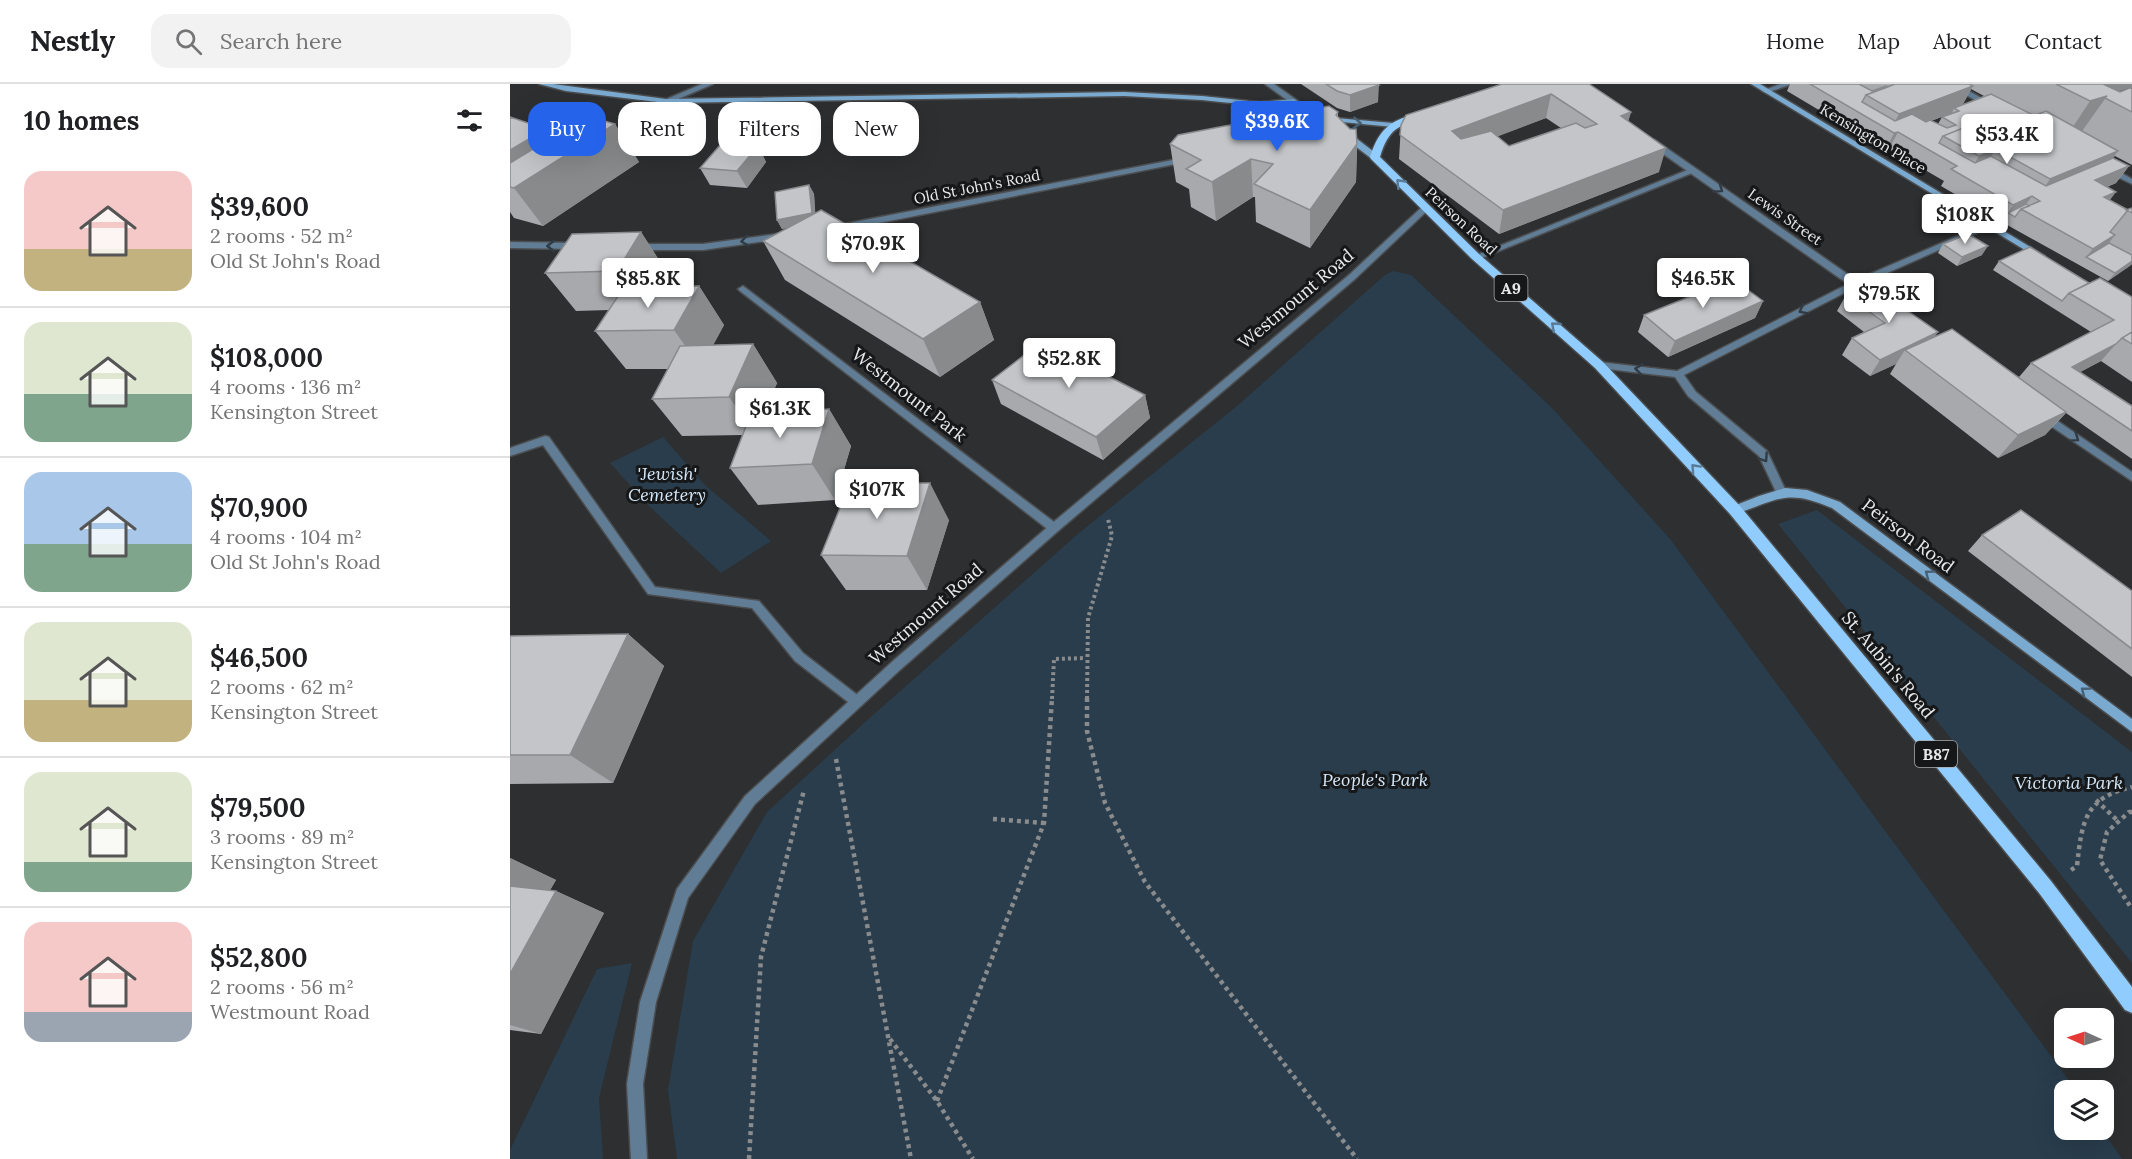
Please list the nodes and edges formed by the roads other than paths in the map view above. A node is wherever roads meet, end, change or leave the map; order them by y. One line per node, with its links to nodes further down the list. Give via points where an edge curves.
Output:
1 (543, 84): 8 (main road)
2 (709, 84): 8 (street)
3 (1269, 84): 9 (street)
4 (1755, 84): 7 (main road, Kensington Place)
5 (1788, 84): 7 (street)
6 (1951, 84): 11 (street)
7 (1766, 91): 21 (main road, Kensington Place)
8 (666, 101): 9 (main road, via 1101,94 1259,104)
9 (1294, 101): 12 (main road)
10 (1437, 110): 13 (main road)
11 (2001, 111)
12 (1322, 119): 13 (main road, one-way to 13); 16 (main road)
13 (1393, 125): 16 (main road, via 1380,137)
14 (1645, 138): 18 (street, Lewis Street)
15 (1198, 157): 22 (street, Old St John's Road)
16 (1375, 157): 20 (main road, Peirson Road / A9, one-way to 16)
17 (2102, 165): 19 (street)
18 (1693, 171): 27 (street); 29 (street, Lewis Street, one-way to 29)
19 (2132, 182)
20 (1425, 209): 27 (main road, Peirson Road / A9); 39 (street, Westmount Road, via 1352,278)
21 (1991, 225): 28 (main road, Kensington Place); 29 (street)
22 (824, 231)
23 (791, 235): 26 (street, one-way to 26, via 703,247)
24 (510, 245): 25 (street, one-way to 24)
25 (586, 246)
26 (621, 247)
27 (1476, 257): 32 (main road, Peirson Road / A9, one-way to 27)
28 (2051, 262)
29 (1855, 284): 31 (street, Lewis Street); 33 (street, one-way to 33)
30 (743, 289): 39 (street, Westmount Park)
31 (1865, 290)
32 (1599, 365): 33 (street, one-way to 32); 38 (main road, St. Aubin's Road / A9, one-way to 32)
33 (1678, 374): 37 (street, one-way to 37, via 1692,394 1763,454)
34 (2037, 411): 36 (street, one-way to 36)
35 (510, 452): 40 (street, via 545,440 652,591 755,604 798,657)
36 (2132, 477)
37 (1781, 491): 38 (main road); 41 (main road, Peirson Road, one-way to 37, via 1836,505 1814,495)
38 (1735, 510): 42 (main road, St. Aubin's Road / B87, via 2045,887)
39 (1054, 528): 40 (street, Westmount Road)
40 (856, 702): 43 (street, Westmount Road, via 750,800 682,894 648,1002 642,1037 635,1084)
41 (2132, 726)
42 (2132, 1003)
43 (639, 1159)

